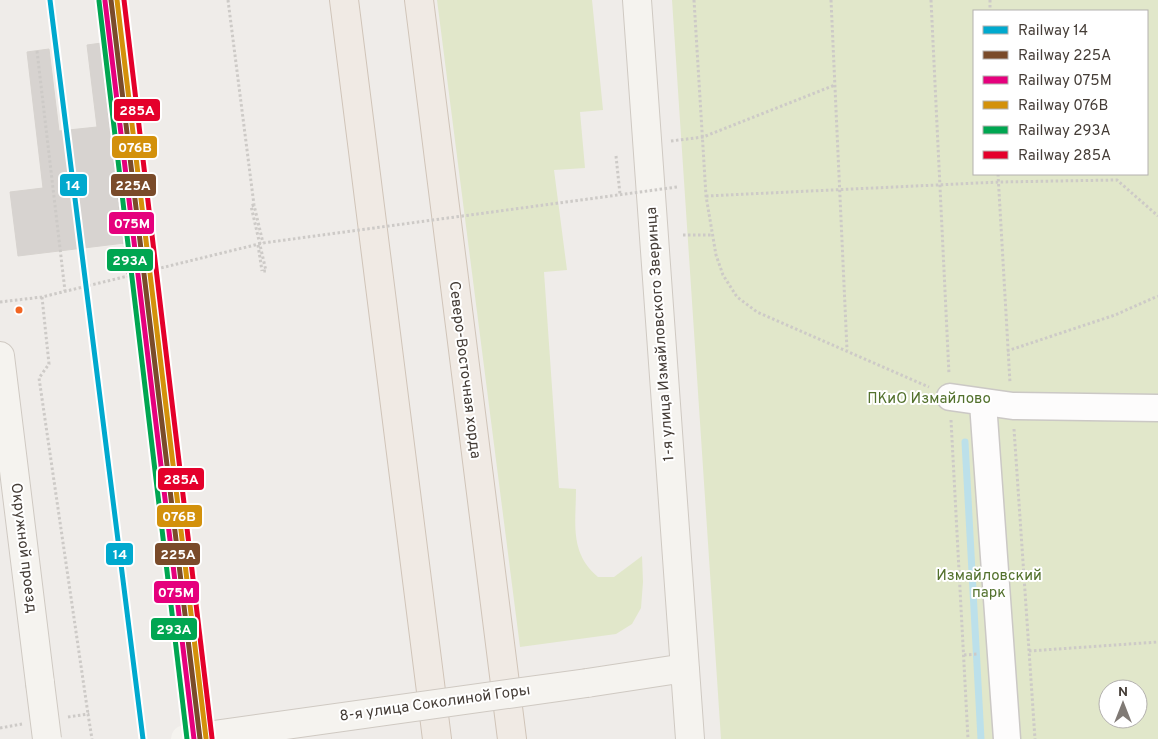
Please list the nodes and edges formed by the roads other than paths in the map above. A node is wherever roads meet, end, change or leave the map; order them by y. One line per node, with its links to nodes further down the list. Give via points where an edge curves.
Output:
1 (344, 0): 11 (main road)
2 (419, 0): 12 (main road, Северо-Восточная хорда)
3 (637, 0): 8 (street, 1-я улица Измайловского Зверинца)
4 (0, 356): 9 (street, Окружной проезд, bridge)
5 (950, 397): 6 (street)
6 (983, 403): 7 (street); 14 (street)
7 (1158, 408)
8 (685, 668): 10 (street, 8-я улица Соколиной Горы, bridge); 13 (street, 1-я улица Измайловского Зверинца)
9 (47, 739)
10 (185, 739)
11 (437, 739)
12 (512, 739)
13 (690, 739)
14 (1006, 739)

